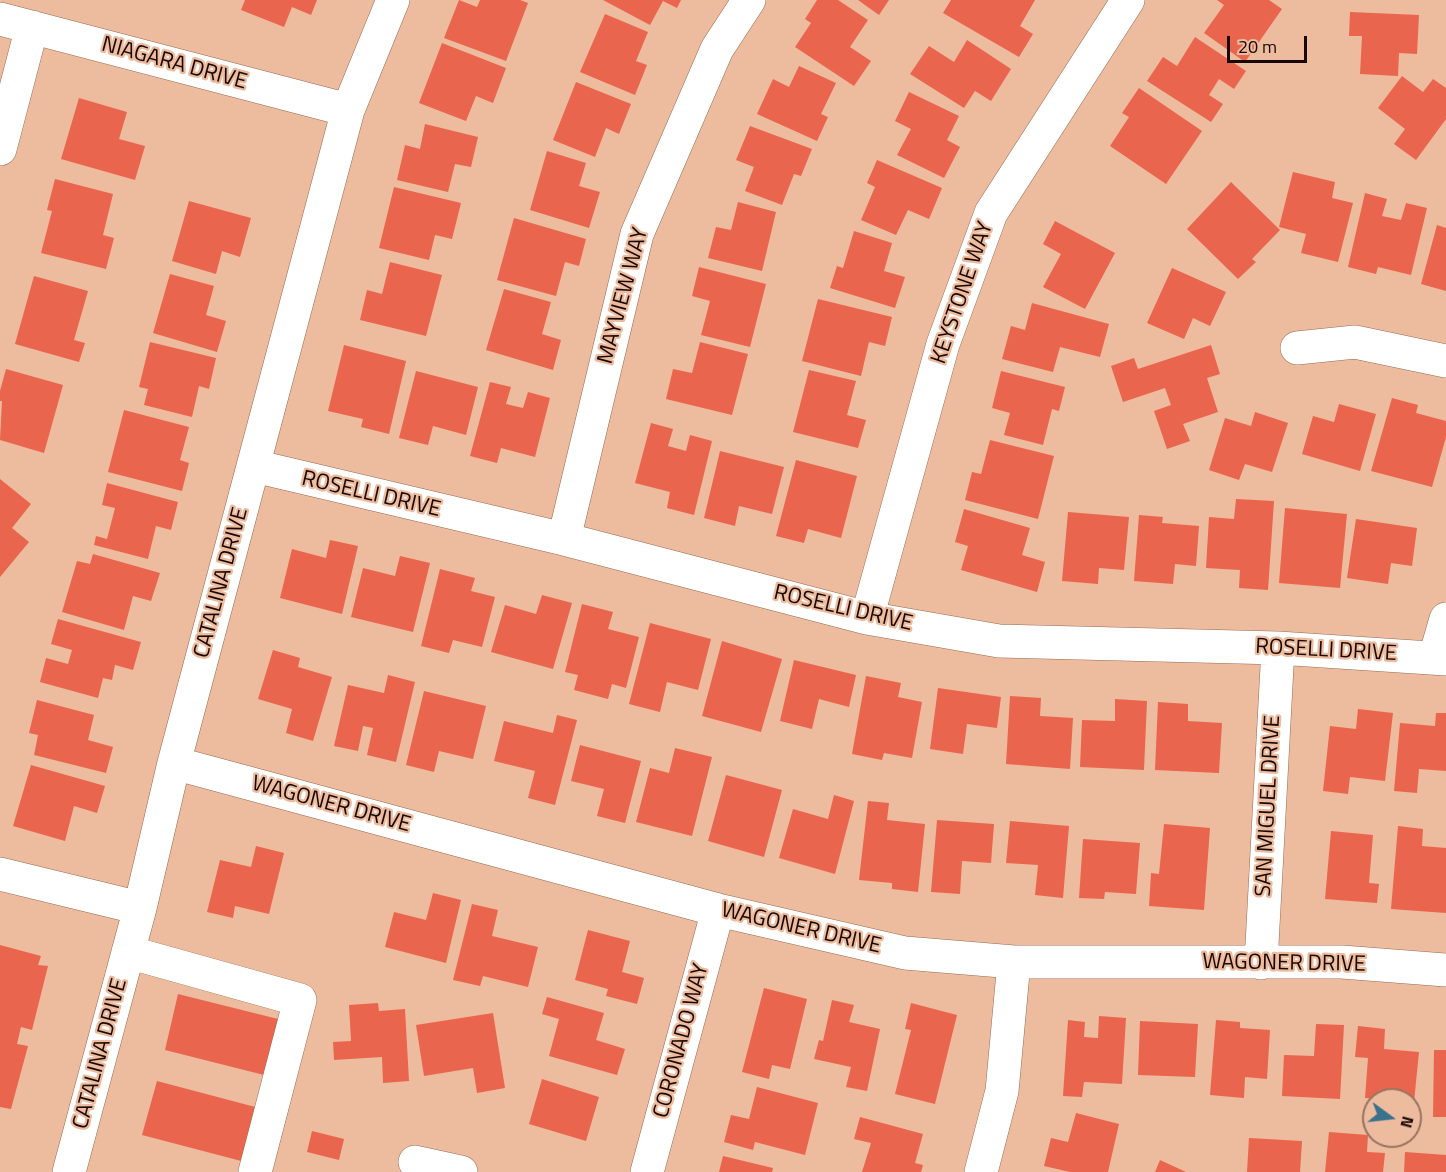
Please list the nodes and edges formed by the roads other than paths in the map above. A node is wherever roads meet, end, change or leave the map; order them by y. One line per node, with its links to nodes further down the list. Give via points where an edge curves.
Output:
1 (393, 0): 6 (street, CATALINA DRIVE)
2 (749, 0): 11 (street, MAYVIEW WAY, via 717,49 637,234)
3 (1128, 0): 12 (street, KEYSTONE WAY, via 991,213 944,344)
4 (0, 19): 5 (street, NIAGARA DRIVE)
5 (32, 27): 6 (street, NIAGARA DRIVE); 7 (street)
6 (348, 110): 10 (street, CATALINA DRIVE)
7 (0, 149)
8 (1297, 348): 9 (street, via 1355,342)
9 (1446, 361)
10 (254, 466): 11 (street, ROSELLI DRIVE); 16 (street, CATALINA DRIVE)
11 (564, 539): 12 (street, ROSELLI DRIVE)
12 (867, 618): 14 (street, ROSELLI DRIVE, via 999,641)
13 (1446, 619): 15 (street)
14 (1278, 648): 15 (street, ROSELLI DRIVE); 22 (street, SAN MIGUEL DRIVE)
15 (1441, 658)
16 (174, 763): 18 (street, CATALINA DRIVE); 19 (street, WAGONER DRIVE)
17 (0, 874): 18 (street)
18 (140, 908): 20 (street, CATALINA DRIVE)
19 (718, 910): 21 (street, WAGONER DRIVE, via 905,953); 28 (street, CORONADO WAY)
20 (128, 952): 25 (street, CATALINA DRIVE); 26 (street, via 300,1000)
21 (1014, 962): 22 (street, WAGONER DRIVE); 29 (street, via 1002,1091)
22 (1261, 963): 23 (street, WAGONER DRIVE, via 1342,962)
23 (1446, 970)
24 (415, 1162): 27 (street)
25 (69, 1172)
26 (255, 1172)
27 (461, 1172)
28 (647, 1172)
29 (981, 1172)

